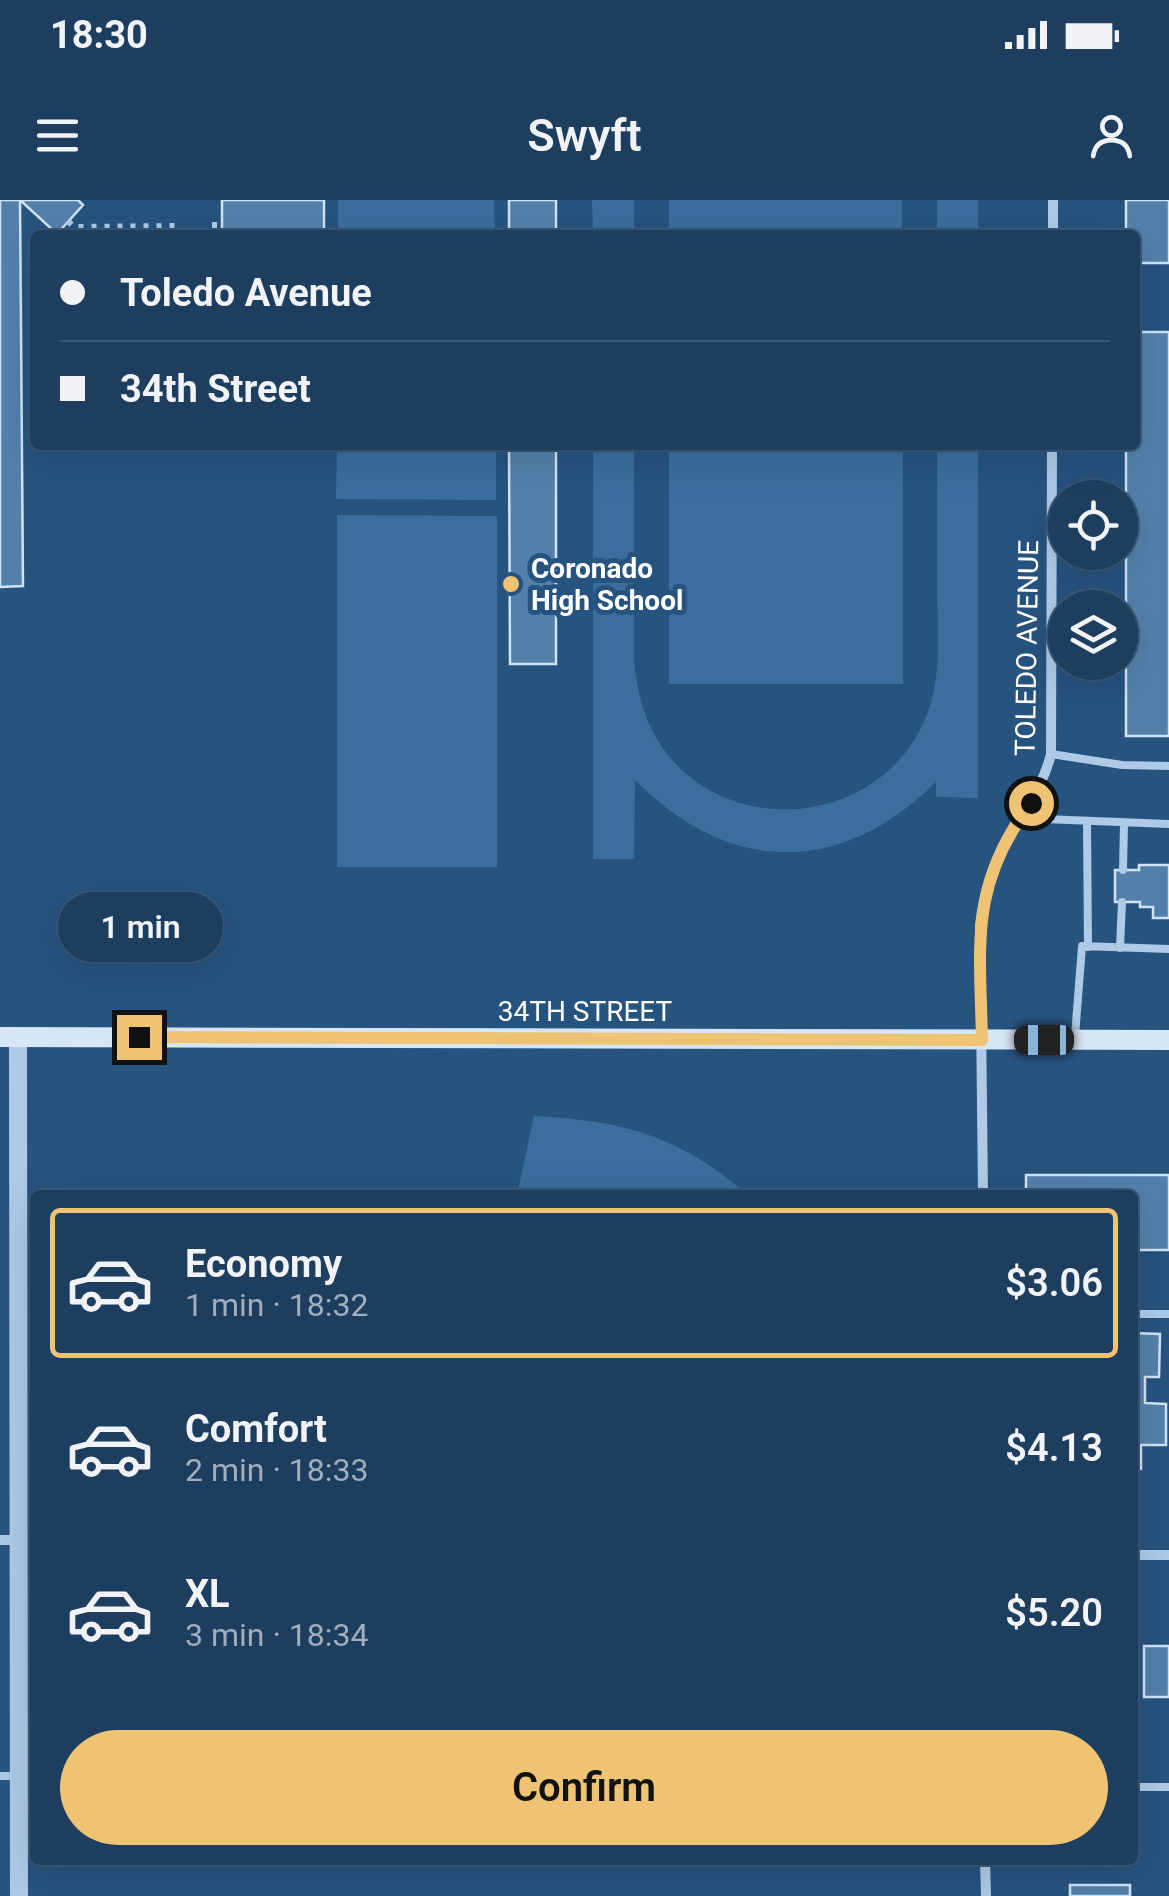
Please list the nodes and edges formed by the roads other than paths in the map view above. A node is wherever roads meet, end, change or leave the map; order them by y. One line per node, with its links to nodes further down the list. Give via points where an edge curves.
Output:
1 (1053, 200): 2 (street)
2 (1053, 230)
3 (1052, 450): 4 (street, TOLEDO AVENUE)
4 (1051, 754): 5 (lane); 6 (street, TOLEDO AVENUE, via 1045,779)
5 (1169, 766)
6 (1020, 818): 7 (lane); 16 (street, TOLEDO AVENUE, via 982,902)
7 (1087, 822): 8 (lane); 12 (lane)
8 (1124, 822): 9 (lane); 10 (lane)
9 (1169, 824)
10 (1123, 870)
11 (1122, 902): 13 (lane)
12 (1088, 947): 13 (lane); 17 (lane, via 1082,946)
13 (1120, 948): 14 (lane)
14 (1169, 949)
15 (9, 1037): 16 (main road, 34TH STREET); 20 (street)
16 (982, 1040): 17 (main road, 34TH STREET); 19 (street, TOLEDO AVENUE)
17 (1074, 1040): 18 (main road, 34TH STREET)
18 (1169, 1040)
19 (983, 1190)
20 (9, 1306): 23 (street)
21 (1138, 1314): 22 (lane)
22 (1169, 1314)
23 (9, 1540): 26 (street)
24 (1138, 1555): 25 (street)
25 (1169, 1555)
26 (9, 1776): 30 (street)
27 (1138, 1787): 28 (lane)
28 (1169, 1787)
29 (986, 1865): 31 (street)
30 (19, 1896)
31 (986, 1896)

